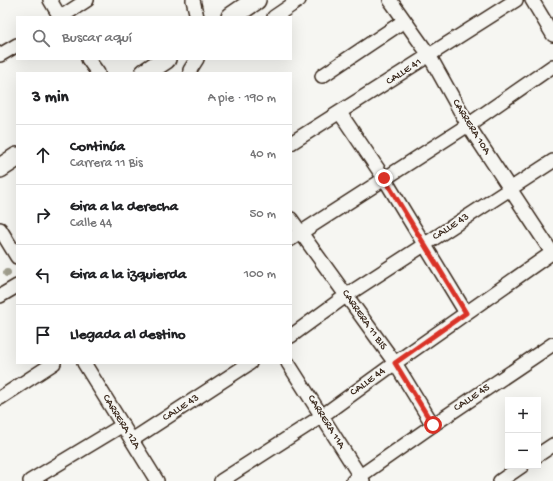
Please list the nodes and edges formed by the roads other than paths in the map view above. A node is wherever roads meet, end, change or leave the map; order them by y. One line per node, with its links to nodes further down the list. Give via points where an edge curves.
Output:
1 (50, 0): 9 (street)
2 (88, 0): 10 (street)
3 (193, 0): 11 (street)
4 (256, 0): 12 (street)
5 (299, 0): 13 (street)
6 (390, 0): 14 (street, CARRERA 10A)
7 (516, 0): 18 (street, CALLE 41)
8 (532, 0): 15 (street)
9 (60, 16)
10 (63, 16)
11 (197, 16)
12 (232, 16)
13 (275, 16)
14 (404, 20): 18 (street, CARRERA 10A); 26 (street)
15 (553, 35)
16 (16, 46): 17 (street)
17 (0, 55)
18 (429, 56): 27 (street, CALLE 41); 28 (street, CARRERA 10A)
19 (89, 60): 24 (street)
20 (164, 60): 25 (street)
21 (196, 60): 23 (street)
22 (553, 66): 28 (street)
23 (190, 70)
24 (97, 72)
25 (146, 72)
26 (322, 76)
27 (340, 113): 29 (street, CALLE 41); 33 (street)
28 (468, 125): 33 (street); 34 (street, CARRERA 10A)
29 (292, 142)
30 (16, 158): 32 (street)
31 (553, 161): 34 (street, CALLE 43)
32 (0, 168)
33 (384, 178): 37 (street); 38 (street)
34 (510, 189): 38 (street, CALLE 43); 39 (street, CARRERA 10A)
35 (292, 222): 37 (street, CARRERA 11 BIS)
36 (0, 229): 40 (street)
37 (296, 236): 42 (street, CARRERA 11 BIS)
38 (425, 245): 42 (street, CALLE 43); 44 (street)
39 (553, 253): 44 (street, CALLE 44)
40 (16, 255)
41 (16, 287): 43 (street)
42 (347, 295): 45 (street, CALLE 43); 47 (street, CARRERA 11 BIS)
43 (0, 296)
44 (466, 313): 47 (street, CALLE 44)
45 (292, 335)
46 (553, 344): 55 (street, CALLE 45)
47 (395, 363): 53 (street, CALLE 44); 55 (street, CARRERA 11 BIS)
48 (52, 364): 52 (street)
49 (85, 364): 54 (street, CARRERA 12A)
50 (248, 364): 56 (street, CALLE 43)
51 (289, 364): 53 (street, CARRERA 11A)
52 (0, 398)
53 (322, 416): 60 (street, CARRERA 11A); 64 (street, CALLE 44)
54 (123, 425): 56 (street, CARRERA 12A); 62 (street)
55 (433, 425): 60 (street, CALLE 45)
56 (132, 440): 63 (street, CARRERA 12A)
57 (553, 445): 58 (street)
58 (541, 453)
59 (519, 469): 61 (street)
60 (359, 479)
61 (507, 479)
62 (30, 481)
63 (157, 481)
64 (220, 481)

